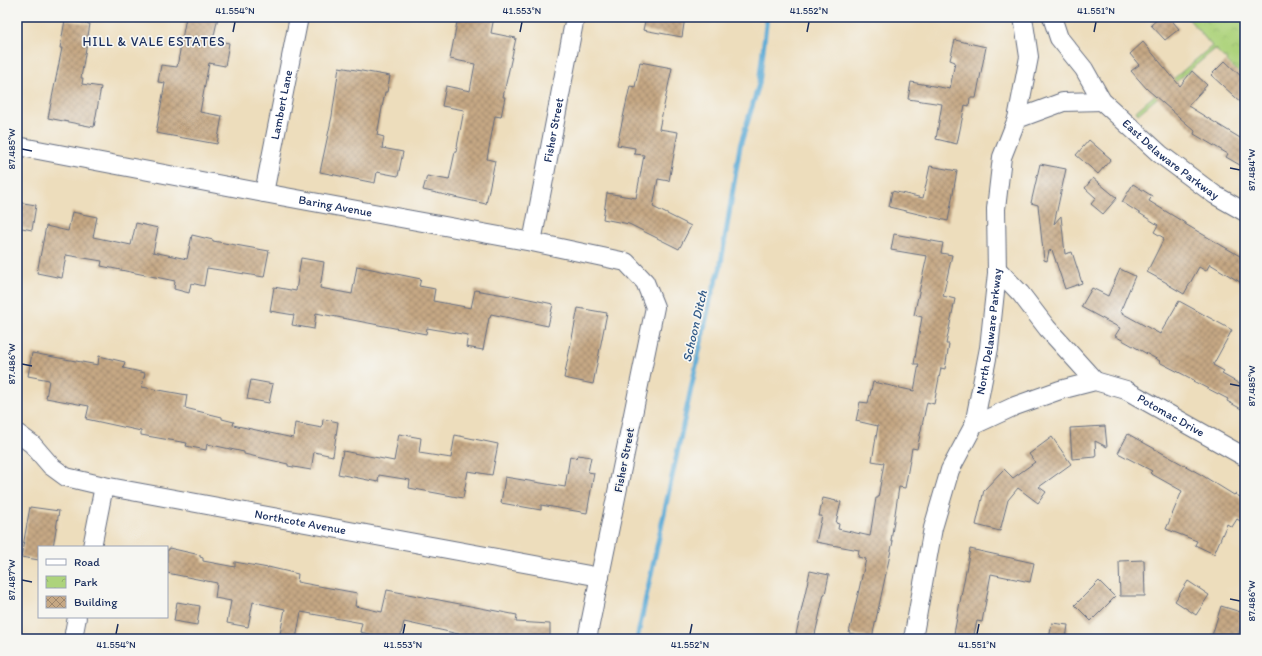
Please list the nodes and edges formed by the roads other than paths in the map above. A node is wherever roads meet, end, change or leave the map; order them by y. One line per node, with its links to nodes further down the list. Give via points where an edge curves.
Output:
1 (299, 17): 8 (street, Lambert Lane)
2 (574, 17): 10 (street, Fisher Street)
3 (1023, 17): 6 (street, North Delaware Parkway, via 1029,56)
4 (1052, 17): 5 (street, East Delaware Parkway, via 1059,38 1084,69)
5 (1102, 100): 6 (street, via 1063,102); 9 (street, East Delaware Parkway, via 1160,154 1215,195)
6 (1017, 119): 11 (street, North Delaware Parkway, via 1002,157 996,209)
7 (17, 146): 8 (street, Baring Avenue)
8 (264, 194): 10 (street, Baring Avenue)
9 (1245, 212)
10 (532, 242): 12 (street, Baring Avenue, via 626,262)
11 (997, 269): 13 (street); 14 (street, North Delaware Parkway, via 989,348)
12 (645, 282): 19 (street, Fisher Street, via 655,307)
13 (1095, 381): 14 (street, via 1015,406); 16 (street, Potomac Drive, via 1126,390)
14 (974, 425): 23 (street, North Delaware Parkway, via 950,470 933,528)
15 (17, 433): 17 (street, Northcote Avenue, via 66,477)
16 (1245, 457)
17 (104, 486): 18 (street); 19 (street, Northcote Avenue)
18 (92, 546)
19 (600, 577): 22 (street, Fisher Street)
20 (78, 618): 21 (street, via 74,633)
21 (76, 639)
22 (587, 639)
23 (913, 639)

